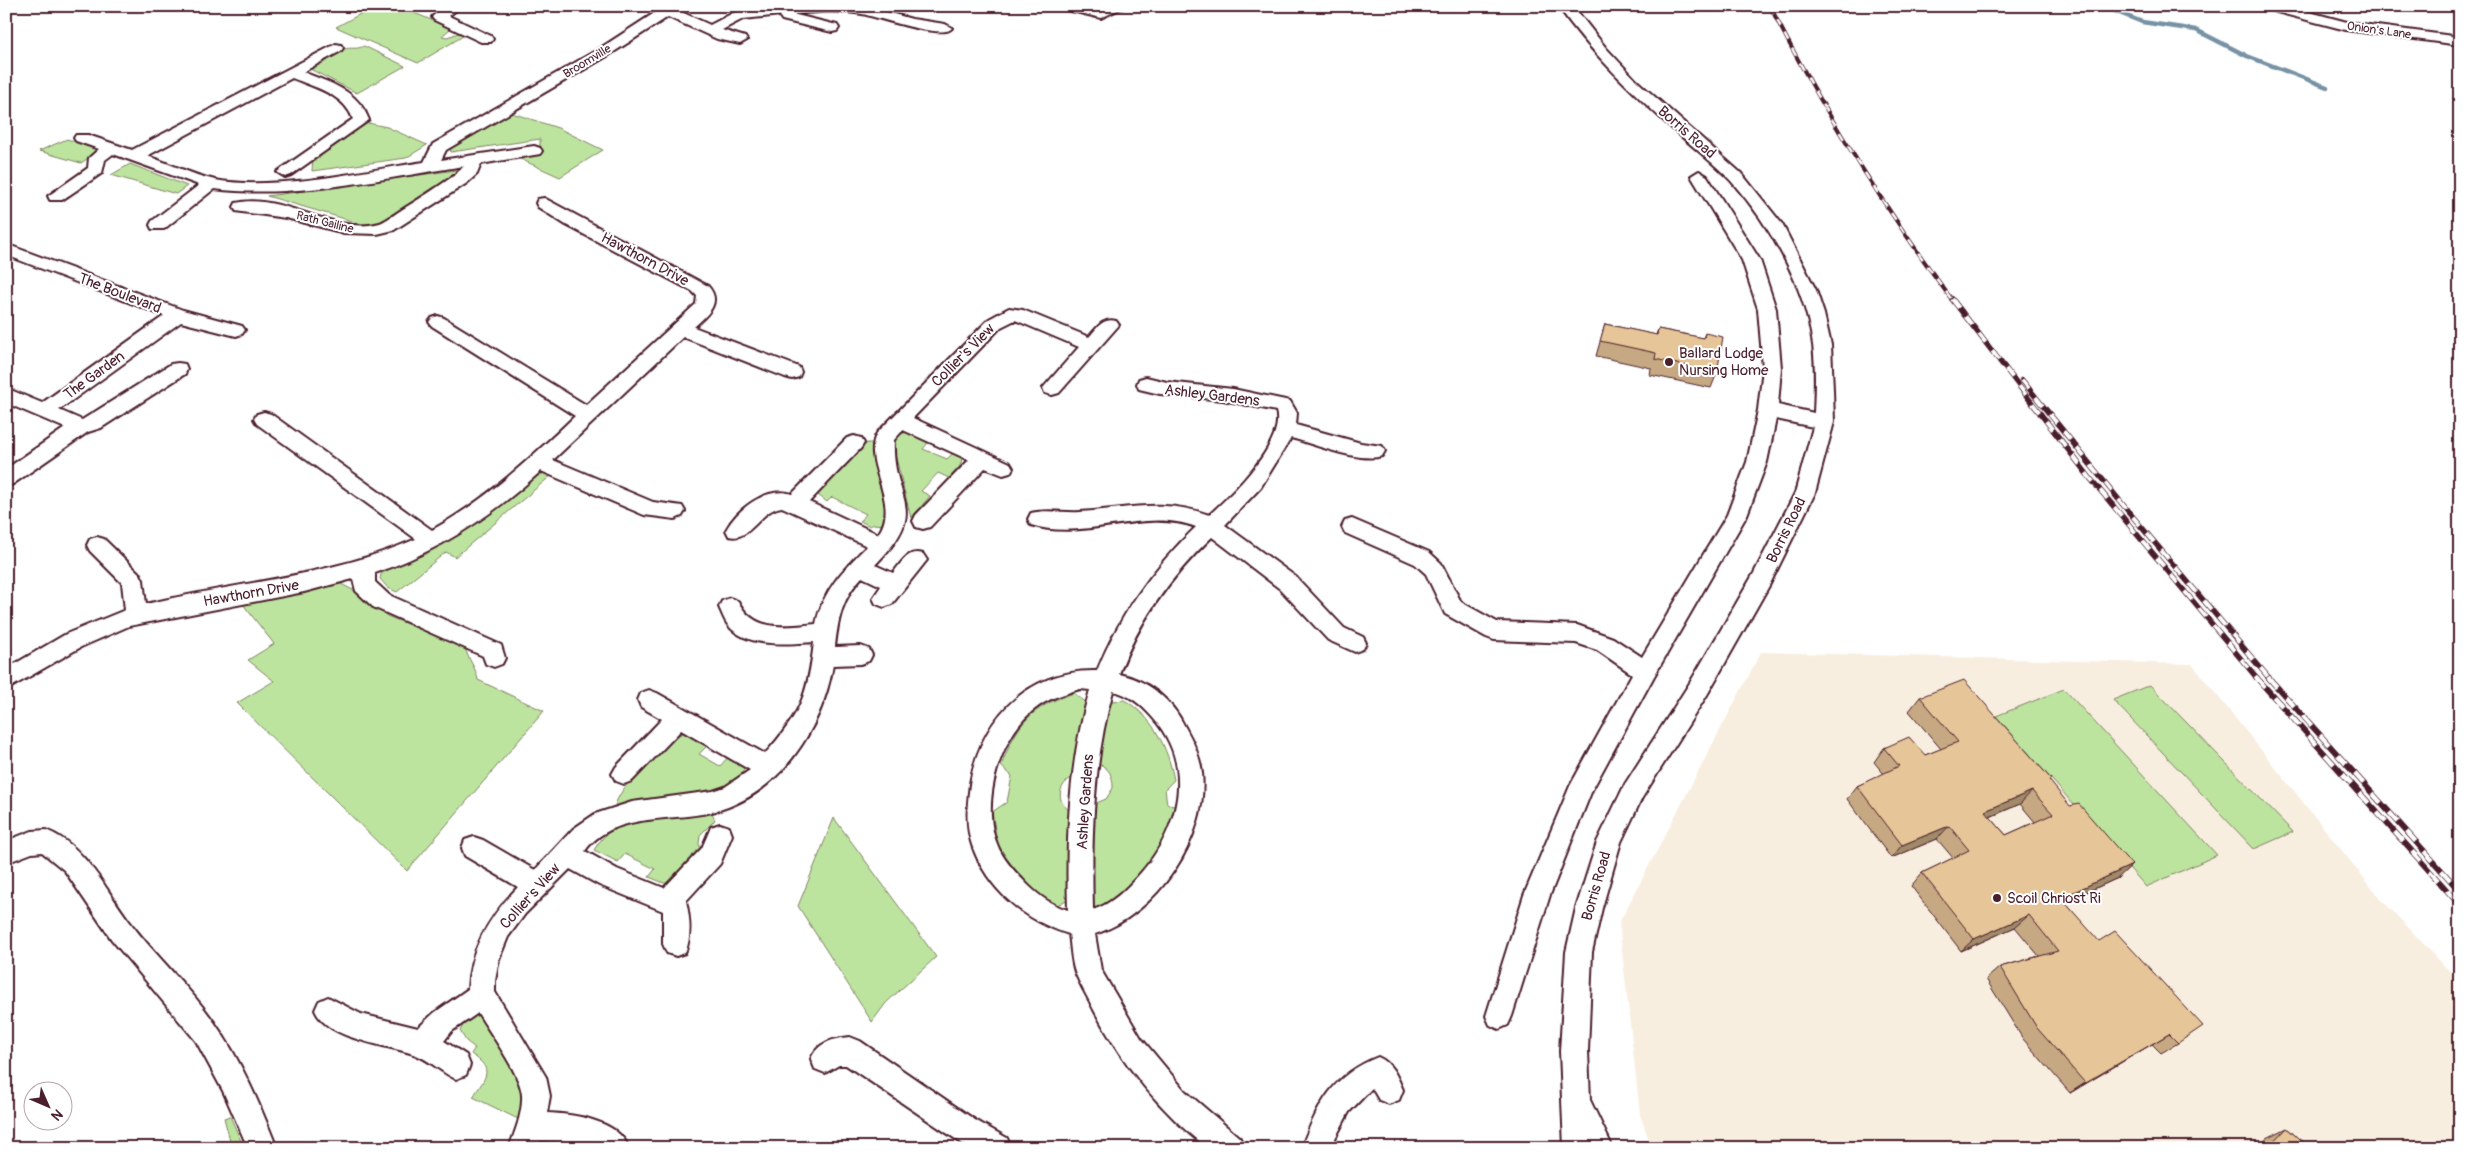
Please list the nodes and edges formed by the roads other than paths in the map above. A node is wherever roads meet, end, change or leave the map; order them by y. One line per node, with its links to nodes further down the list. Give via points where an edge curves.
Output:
1 (454, 6): 12 (street, via 438,17)
2 (1068, 6): 3 (street, via 1101,14)
3 (1119, 6)
4 (1565, 6): 47 (street, Borris Road, via 1632,84 1736,177 1776,228 1807,290 1822,345)
5 (2270, 6): 14 (street, Onion's Lane, via 2346,26)
6 (844, 7): 8 (street); 10 (street)
7 (662, 9): 11 (street, Broomville); 22 (street, Broomville, via 604,52 439,147)
8 (778, 11): 9 (street, via 779,15); 11 (street, via 738,16)
9 (832, 28)
10 (945, 28)
11 (710, 31): 13 (street, Broomville)
12 (486, 38)
13 (740, 40)
14 (2460, 41)
15 (336, 48): 16 (street)
16 (291, 72): 20 (street); 23 (street, via 348,98 359,109 362,120)
17 (82, 138): 18 (street, Rath Gailine)
18 (111, 148): 20 (street, Rath Gailine); 26 (street, via 97,158 96,170)
19 (534, 151): 21 (street, Rath Gailine)
20 (134, 156): 25 (street, Rath Gailine)
21 (473, 161): 22 (street, Rath Gailine); 28 (street, Rath Gailine, via 471,171 461,179 388,226 374,231 356,230 263,208)
22 (430, 166): 25 (street, Rath Gailine, via 300,185 260,188)
23 (285, 172)
24 (1699, 176): 42 (street, via 1751,260 1764,300 1771,337)
25 (211, 184): 29 (street)
26 (56, 196)
27 (544, 204): 34 (street, Hawthorn Drive, via 704,291 707,304)
28 (242, 207)
29 (158, 224)
30 (6, 249): 31 (street, The Boulevard)
31 (178, 315): 35 (street, The Boulevard); 43 (street, The Garden)
32 (438, 322): 44 (street)
33 (1110, 325): 36 (street)
34 (681, 329): 38 (street); 44 (street, Hawthorn Drive)
35 (236, 330)
36 (1091, 345): 40 (street); 46 (street, Collier's View, via 1024,316 1009,314 995,323)
37 (178, 369): 48 (street, via 94,423)
38 (792, 372)
39 (1146, 384): 49 (street, Ashley Gardens, via 1160,390 1250,397 1283,406 1289,414)
40 (1052, 388)
41 (6, 396): 43 (street)
42 (1768, 410): 47 (street); 76 (street, via 1757,462 1737,515)
43 (44, 411): 48 (street, The Garden)
44 (588, 415): 53 (street, Hawthorn Drive)
45 (264, 419): 63 (street, via 420,530)
46 (900, 420): 52 (street); 64 (street, Collier's View, via 884,438 883,449 896,522)
47 (1824, 422): 98 (street, Borris Road, via 1805,493 1762,578 1700,688 1633,791 1609,842 1578,952 1574,1051)
48 (81, 427): 55 (street)
49 (1286, 429): 51 (street); 60 (street, Ashley Gardens, via 1250,486)
50 (854, 443): 56 (street)
51 (1375, 451)
52 (983, 458): 54 (street); 59 (street)
53 (539, 462): 57 (street, via 651,510); 63 (street, Hawthorn Drive, via 478,512)
54 (1003, 468)
55 (6, 479)
56 (794, 504): 62 (street, via 784,499 768,501); 64 (street)
57 (674, 511)
58 (1038, 519): 60 (street, via 1054,522 1138,512 1179,514)
59 (923, 521)
60 (1210, 524): 72 (street, via 1288,583 1336,634); 78 (street, Ashley Gardens, via 1159,580 1136,615)
61 (1352, 527): 76 (street, via 1422,558 1434,569 1453,608 1494,631 1577,634 1605,644)
62 (736, 530)
63 (431, 542): 67 (street, Hawthorn Drive)
64 (881, 544): 68 (street, Collier's View)
65 (97, 545): 70 (street, via 132,580)
66 (916, 560): 68 (street, via 890,591)
67 (364, 567): 70 (street, Hawthorn Drive, via 323,580); 75 (street, via 364,585 381,601 493,651)
68 (860, 567): 71 (street, Collier's View, via 838,590)
69 (730, 607): 71 (street, via 732,616 741,625 754,631 788,634)
70 (136, 615): 77 (street, Hawthorn Drive, via 76,639)
71 (824, 632): 74 (street, Collier's View)
72 (1355, 643)
73 (861, 655): 74 (street)
74 (823, 656): 81 (street, Collier's View, via 812,706 805,722)
75 (494, 658)
76 (1645, 671): 93 (street, via 1586,778 1559,837)
77 (6, 681)
78 (1105, 682): 89 (street, Ashley Gardens, via 1096,706 1084,782); 89 (street, via 1135,689 1168,718 1188,760 1191,794 1177,843 1147,885 1123,910); 89 (street, via 1080,680 1042,691 1012,714 995,739 983,776 979,807 983,841 995,865 1015,891 1035,907 1058,918)
79 (648, 700): 80 (street)
80 (679, 716): 81 (street); 82 (street)
81 (768, 768): 86 (street, Collier's View, via 740,793 720,801 637,810 610,818 583,835)
82 (624, 774)
83 (720, 835): 88 (street, via 711,856)
84 (474, 848): 87 (street)
85 (6, 852): 101 (street, via 32,842 46,841 74,863 121,931 205,1032 233,1081)
86 (568, 855): 87 (street, Collier's View); 88 (street, via 608,877 664,900)
87 (538, 885): 91 (street, Collier's View, via 493,939 479,982)
88 (673, 897): 90 (street, via 677,917)
89 (1082, 924): 100 (street, Ashley Gardens, via 1088,972 1137,1058 1156,1082)
90 (676, 944)
91 (482, 995): 94 (street, via 443,1022); 99 (street, via 532,1077 536,1096)
92 (328, 1010): 94 (street, via 357,1026)
93 (1499, 1016)
94 (423, 1043): 96 (street)
95 (825, 1059): 103 (street, via 835,1052 850,1052)
96 (456, 1065)
97 (1389, 1090): 104 (street, via 1378,1071 1370,1073 1350,1089 1333,1112)
98 (1577, 1104): 105 (street, Borris Road); 106 (street, Borris Road)
99 (527, 1137): 102 (street, via 561,1127 588,1132)
100 (1224, 1146)
101 (263, 1148)
102 (615, 1148)
103 (997, 1148)
104 (1315, 1148)
105 (1578, 1148)
106 (1599, 1148)

